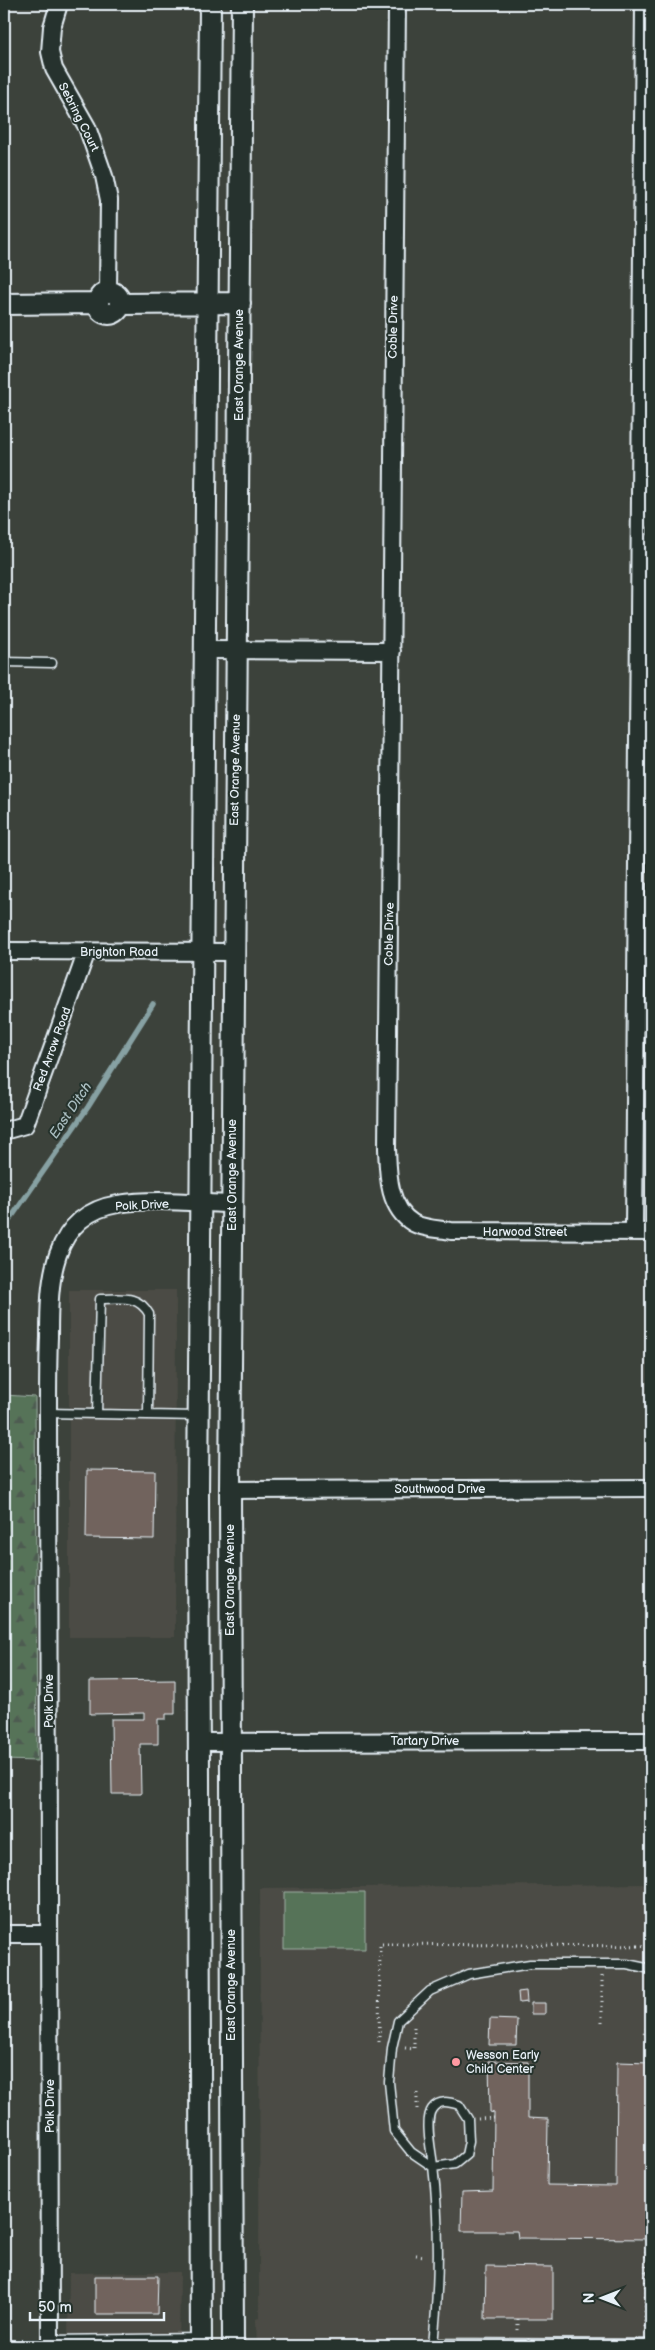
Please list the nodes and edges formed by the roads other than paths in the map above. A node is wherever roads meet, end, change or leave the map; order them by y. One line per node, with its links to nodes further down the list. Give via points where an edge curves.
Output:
1 (59, 4): 6 (street, Sebring Court, via 52,27 50,52 54,69 87,127 104,176 109,200)
2 (210, 4): 7 (street)
3 (242, 4): 8 (street, East Orange Avenue)
4 (397, 4): 12 (street, Coble Drive)
5 (644, 4): 23 (street)
6 (109, 299): 7 (street); 9 (street)
7 (208, 303): 8 (street); 10 (street)
8 (240, 303): 11 (street, East Orange Avenue)
9 (4, 304)
10 (204, 650): 11 (street); 17 (street)
11 (236, 650): 12 (street); 18 (street, East Orange Avenue)
12 (392, 651): 22 (street, Coble Drive, via 387,1148 390,1189)
13 (4, 662): 14 (lane)
14 (52, 662)
15 (4, 951): 16 (street, Brighton Road)
16 (87, 951): 17 (street, Brighton Road); 19 (street, Red Arrow Road, via 25,1125)
17 (202, 952): 18 (street, Brighton Road); 20 (street)
18 (234, 952): 21 (street, East Orange Avenue)
19 (4, 1131)
20 (200, 1203): 21 (street, Polk Drive); 25 (street, Polk Drive, via 117,1204 82,1220 68,1235 57,1254 49,1286); 28 (street)
21 (232, 1204): 30 (street, East Orange Avenue)
22 (404, 1214): 23 (street, Harwood Street, via 425,1227 451,1231)
23 (634, 1232): 24 (street, Harwood Street)
24 (651, 1232)
25 (48, 1413): 26 (lane); 35 (street, Polk Drive)
26 (97, 1414): 27 (lane); 27 (lane, via 100,1298 134,1299 149,1314)
27 (148, 1415): 28 (lane)
28 (199, 1416): 32 (street)
29 (651, 1488): 30 (street, Southwood Drive)
30 (230, 1490): 33 (street, East Orange Avenue)
31 (651, 1741): 33 (street, Tartary Drive)
32 (198, 1742): 33 (street, Tartary Drive); 38 (street)
33 (230, 1742): 42 (street, East Orange Avenue)
34 (4, 1934): 35 (street)
35 (49, 1934): 39 (street, Polk Drive)
36 (651, 1969): 37 (lane, via 627,1964 530,1964 469,1974 430,1991 398,2021 389,2082 394,2131 411,2152)
37 (433, 2167): 37 (lane, via 428,2129 430,2110 447,2101 459,2105 468,2119 469,2141 466,2155 455,2164); 41 (lane, via 437,2258)
38 (201, 2342): 39 (lane)
39 (50, 2343)
40 (648, 2343): 41 (lane)
41 (433, 2345)
42 (232, 2346)

